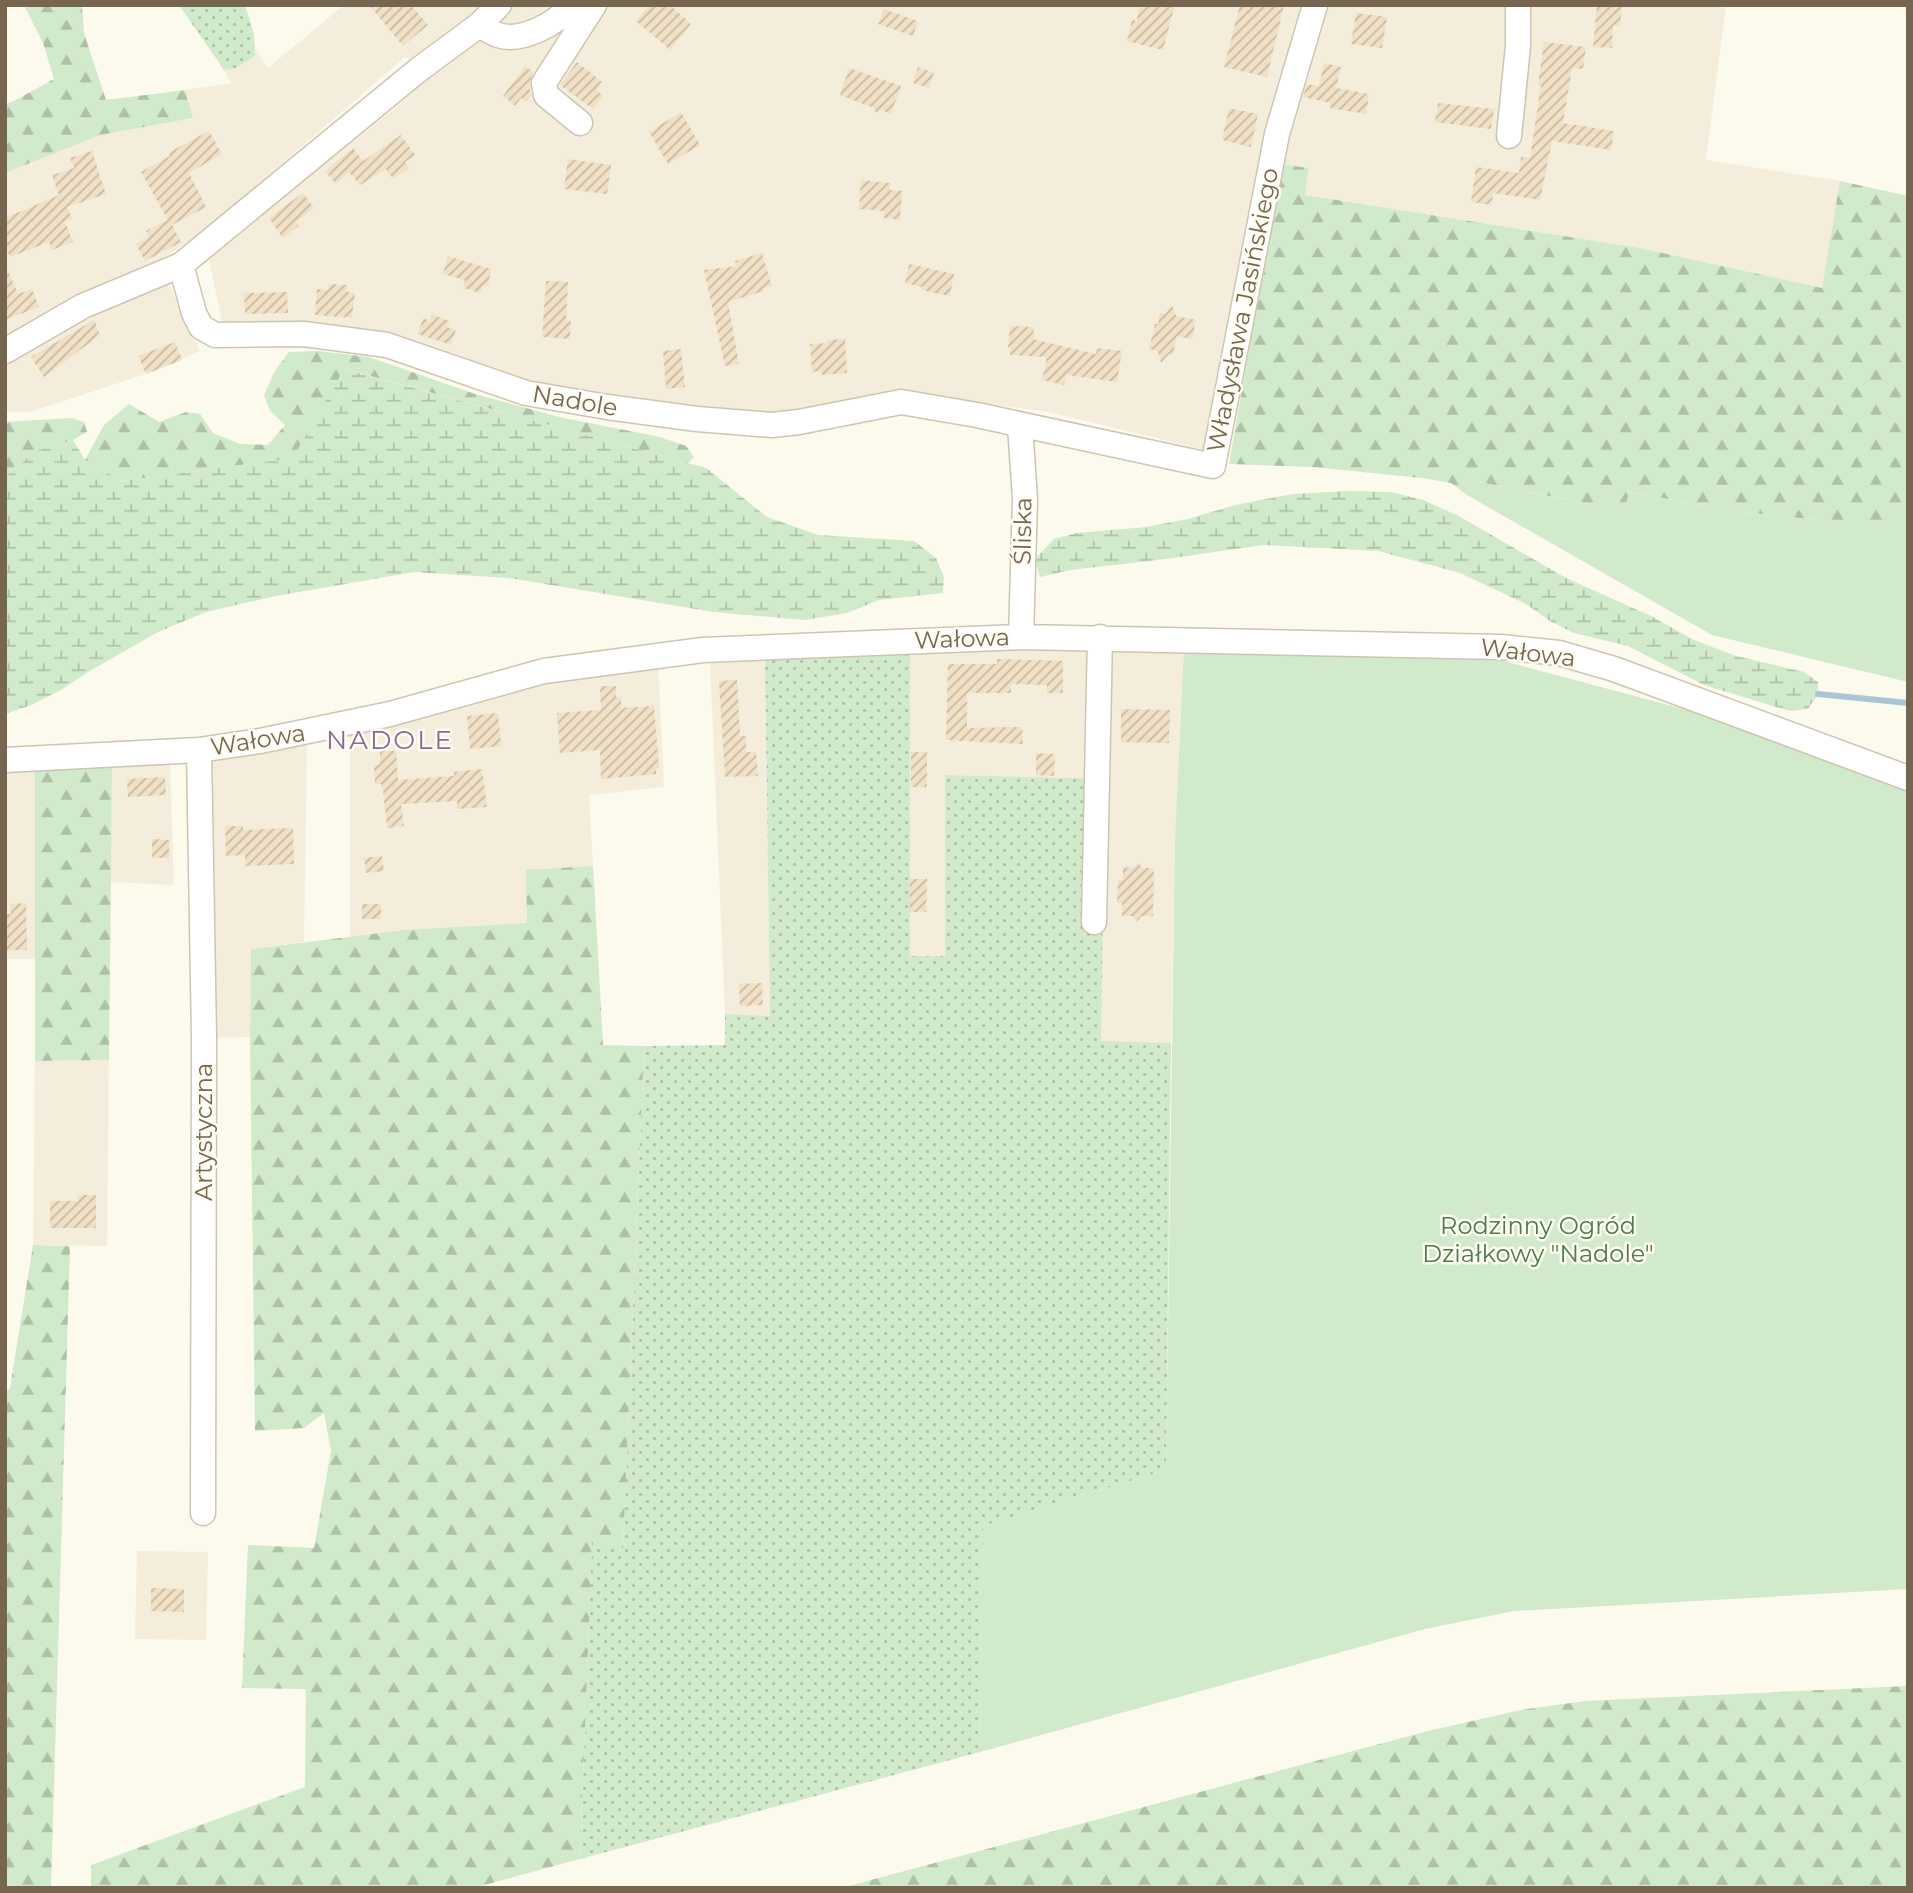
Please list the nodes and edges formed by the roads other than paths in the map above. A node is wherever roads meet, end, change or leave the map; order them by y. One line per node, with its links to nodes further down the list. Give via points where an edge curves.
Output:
1 (499, 5): 6 (street)
2 (572, 5): 6 (street, via 562,17 533,33 501,36)
3 (594, 5): 7 (street, via 544,83 546,95)
4 (1315, 5): 11 (street, Władysława Jasińskiego, via 1277,134 1213,466)
5 (1518, 5): 8 (street)
6 (479, 25): 9 (street)
7 (580, 123)
8 (1509, 136)
9 (181, 265): 10 (street, via 83,306); 11 (street, Nadole, via 201,327 215,335 304,334 387,345 526,393 697,419 772,425 901,402)
10 (7, 346)
11 (1020, 426): 12 (street, Śliska, via 1025,499)
12 (1021, 637): 13 (street, Wałowa); 14 (street, Wałowa, via 703,650 588,664 544,671 327,729)
13 (1100, 638): 16 (street, Wałowa, via 1501,646 1559,653); 17 (street)
14 (199, 750): 15 (street, Wałowa); 18 (street, Artystyczna)
15 (5, 760)
16 (1908, 778)
17 (1094, 922)
18 (203, 1513)

